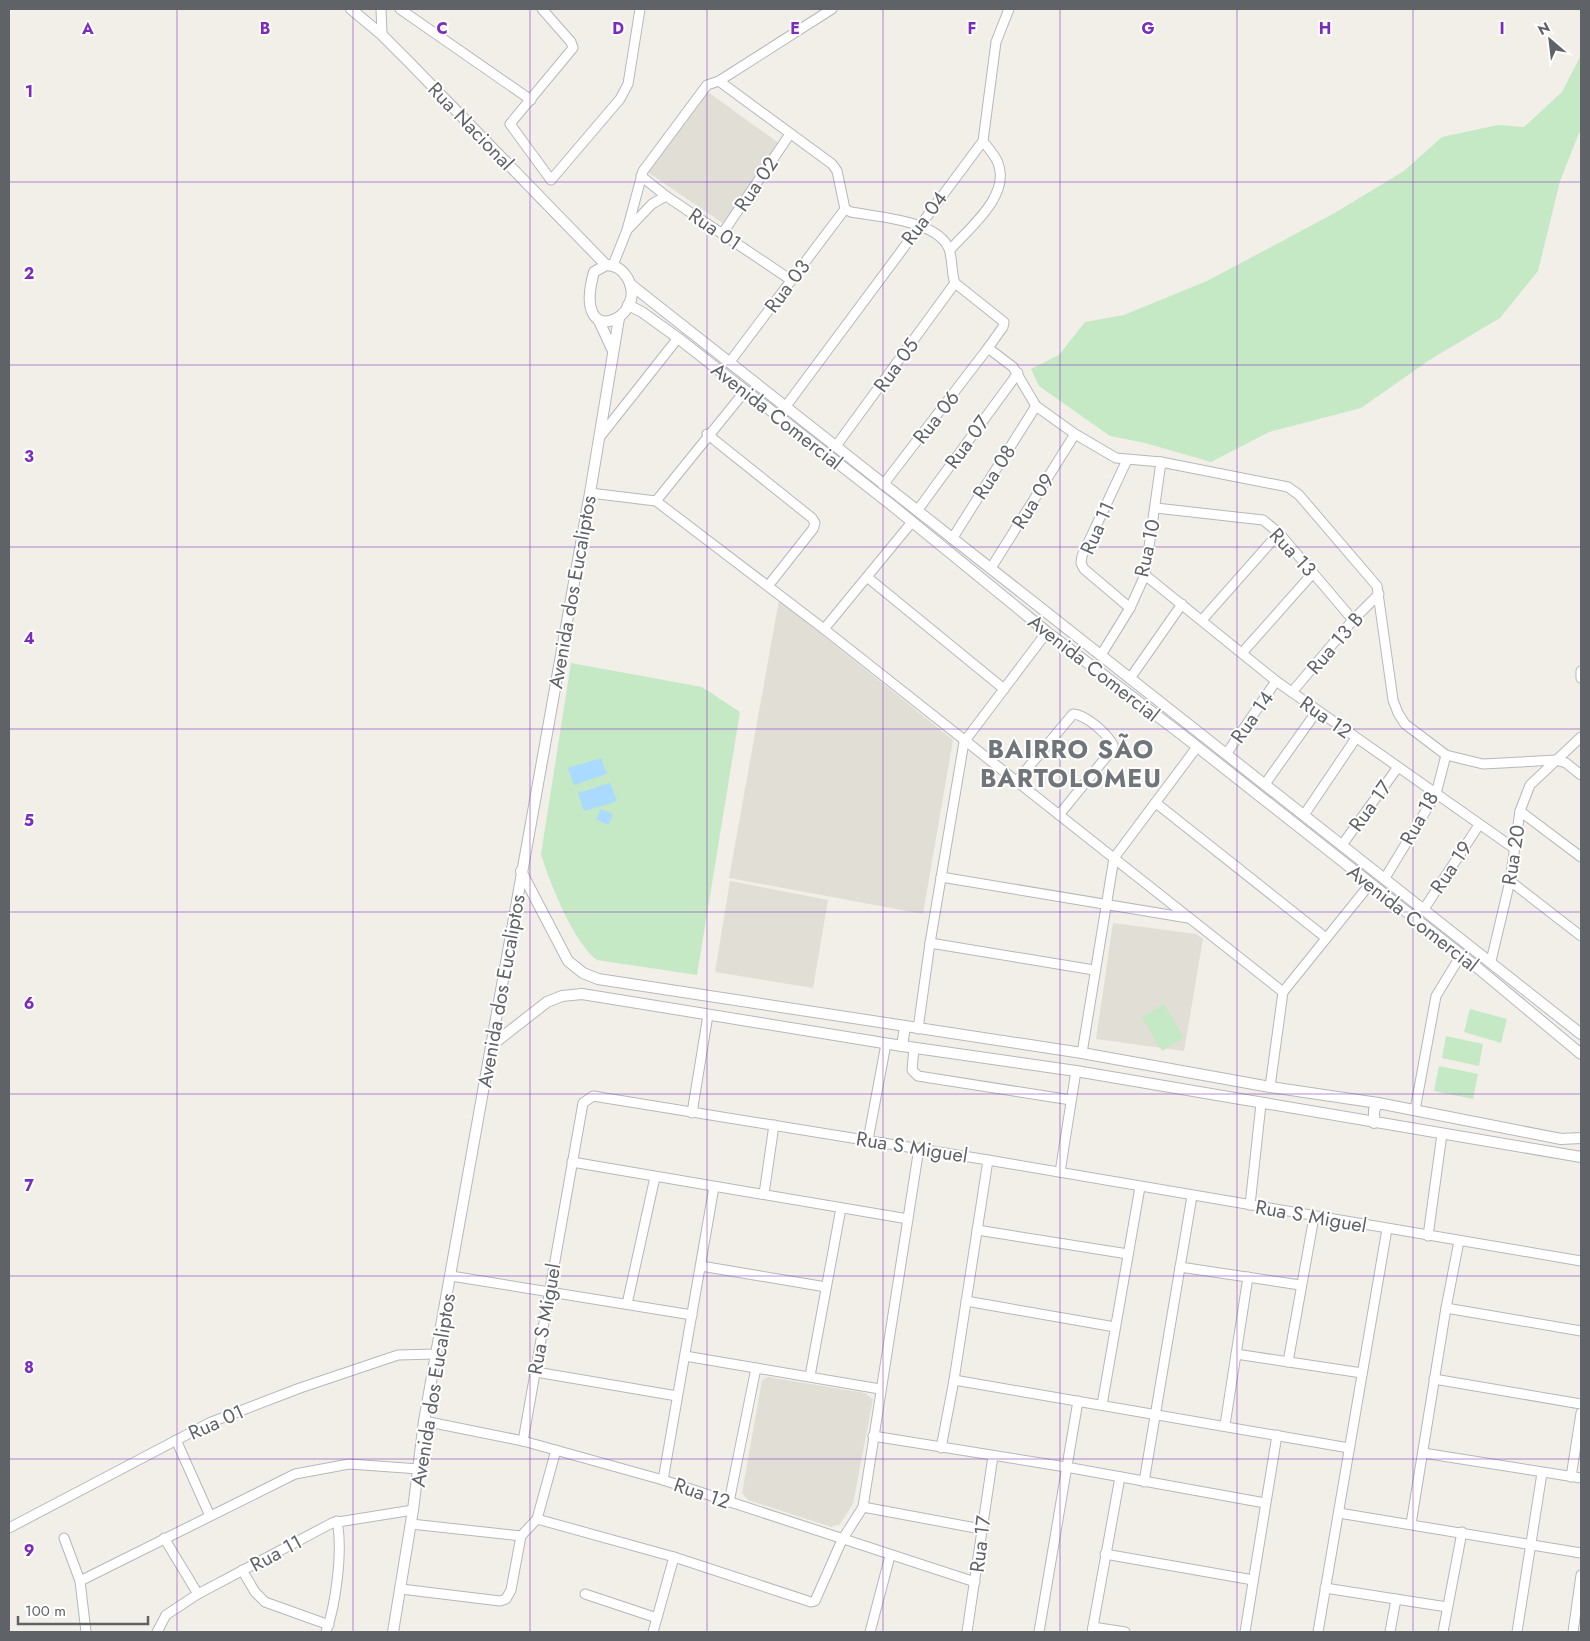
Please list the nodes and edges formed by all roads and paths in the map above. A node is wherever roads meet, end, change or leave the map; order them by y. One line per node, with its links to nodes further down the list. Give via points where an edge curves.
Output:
1 (351, 9): 8 (street, Rua Nacional)
2 (381, 9): 8 (street)
3 (400, 9): 10 (street)
4 (542, 9): 10 (street, via 573,48)
5 (640, 9): 10 (street, via 628,84 620,99 551,180 510,124)
6 (832, 9): 9 (street)
7 (1009, 9): 12 (street, Rua 04, via 996,42)
8 (382, 35): 19 (street, Rua Nacional)
9 (719, 82): 11 (street); 13 (street, via 707,85)
10 (531, 100)
11 (790, 134): 15 (street, via 832,164 837,171); 18 (street, Rua 02)
12 (983, 140): 16 (street, Rua 04); 20 (street, via 998,163 998,190 991,203)
13 (641, 176): 14 (street, Rua 01); 17 (street)
14 (666, 196): 17 (street, via 652,204); 18 (street, Rua 01)
15 (845, 209): 16 (street); 23 (street, Rua 03)
16 (919, 224): 20 (street, via 943,240); 35 (street, Rua 04)
17 (627, 230): 21 (street)
18 (722, 234): 23 (street, Rua 01)
19 (589, 246): 21 (street, Rua Nacional); 22 (street)
20 (950, 250): 25 (street)
21 (610, 265): 22 (street); 24 (street, via 622,270)
22 (594, 272): 28 (street, via 590,298)
23 (791, 280): 32 (street, Rua 03)
24 (630, 284): 26 (street); 32 (street, Avenida Comercial)
25 (955, 284): 30 (street, Rua 06, via 1004,322); 40 (street, Rua 05)
26 (628, 305): 27 (street); 29 (street, Avenida Comercial)
27 (619, 318): 28 (street, via 607,323); 31 (street, Avenida dos Eucaliptos)
28 (599, 322): 31 (street)
29 (678, 338): 34 (street, Avenida Comercial); 39 (street)
30 (988, 348): 33 (street); 43 (street, Rua 06)
31 (613, 350): 39 (street, Avenida dos Eucaliptos)
32 (729, 363): 35 (street, Avenida Comercial)
33 (1018, 373): 36 (street); 48 (street, Rua 07)
34 (745, 391): 37 (street); 46 (street, Avenida Comercial)
35 (786, 406): 40 (street, Avenida Comercial)
36 (1036, 406): 38 (street); 53 (street, Rua 08)
37 (708, 434): 45 (street); 58 (street, via 815,523)
38 (1075, 434): 41 (street, via 1116,458); 54 (street, Rua 09)
39 (598, 441): 44 (street, Avenida dos Eucaliptos)
40 (836, 446): 43 (street, Avenida Comercial)
41 (1128, 460): 42 (street); 61 (street, Rua 11, via 1081,563)
42 (1161, 462): 47 (street, Rua 10); 59 (street, via 1288,487 1299,495 1370,577)
43 (883, 485): 46 (street, Avenida Comercial)
44 (590, 493): 45 (street); 100 (street, Avenida dos Eucaliptos)
45 (656, 501): 58 (street)
46 (897, 503): 48 (street, Avenida Comercial); 49 (street, Avenida Comercial)
47 (1156, 508): 51 (street, Rua 13, via 1263,520); 56 (street, Rua 10)
48 (917, 511): 50 (street, Avenida Comercial)
49 (912, 522): 52 (street, Avenida Comercial); 57 (street)
50 (937, 527): 52 (street, via 937,533); 53 (street, Avenida Comercial)
51 (1279, 533): 55 (street, Rua 13); 62 (street)
52 (931, 538): 65 (street, Avenida Comercial)
53 (952, 539): 54 (street, Avenida Comercial)
54 (991, 568): 67 (street, Avenida Comercial)
55 (1314, 573): 63 (street, Rua 13); 66 (street)
56 (1145, 575): 60 (street, Rua 12); 61 (street, Rua 10)
57 (867, 577): 64 (street); 72 (street)
58 (768, 586): 64 (street)
59 (1379, 594): 63 (street, Rua 13 B); 82 (street, via 1393,700 1398,713 1406,724)
60 (1182, 604): 62 (street, Rua 12); 69 (street)
61 (1130, 608): 67 (street, Rua 10)
62 (1202, 620): 66 (street, Rua 12)
63 (1353, 620): 73 (street, Rua 13 B)
64 (824, 629): 79 (street)
65 (1047, 632): 72 (street); 76 (street, Avenida Comercial)
66 (1242, 653): 71 (street, Rua 12)
67 (1101, 655): 69 (street, Avenida Comercial)
68 (1581, 671): 70 (street)
69 (1131, 677): 75 (street, Avenida Comercial)
70 (1581, 678)
71 (1276, 681): 73 (street, Rua 12); 81 (street, Rua 14)
72 (1004, 689): 79 (street)
73 (1292, 692): 74 (street, Rua 12)
74 (1317, 711): 78 (street, Rua 12); 89 (street)
75 (1189, 723): 76 (street); 81 (street, Avenida Comercial)
76 (1181, 734): 80 (street, Avenida Comercial)
77 (1581, 737): 83 (street, Rua 20)
78 (1356, 738): 84 (street, Rua 12); 94 (street)
79 (964, 742): 88 (street); 101 (street)
80 (1197, 747): 87 (street, Avenida Comercial); 91 (street)
81 (1227, 753): 85 (street, Avenida Comercial)
82 (1446, 755): 83 (street, via 1483,764); 90 (street, Rua 18)
83 (1556, 760): 86 (street, via 1566,763); 92 (street, Rua 20, via 1530,785)
84 (1398, 767): 90 (street, Rua 12); 96 (street, Rua 17)
85 (1245, 768): 87 (street); 89 (street, Avenida Comercial)
86 (1581, 775)
87 (1237, 779): 104 (street, Avenida Comercial)
88 (1016, 782): 93 (street); 93 (street, via 1073,714 1079,714 1095,726 1110,739 1112,751)
89 (1265, 784): 94 (street, Avenida Comercial)
90 (1436, 794): 95 (street, Rua 12); 102 (street, Rua 18)
91 (1156, 803): 99 (street); 113 (street)
92 (1520, 811): 97 (street, Rua 20); 98 (street)
93 (1059, 815): 99 (street)
94 (1304, 815): 96 (street, Avenida Comercial)
95 (1479, 825): 97 (street, Rua 12); 108 (street, Rua 19)
96 (1342, 845): 102 (street, Avenida Comercial)
97 (1515, 849): 103 (street, Rua 20)
98 (1581, 857)
99 (1114, 858): 106 (street); 109 (street)
100 (521, 871): 118 (street, via 568,961 583,973 598,979); 126 (street, Avenida dos Eucaliptos)
101 (941, 877): 106 (street); 114 (street)
102 (1385, 878): 105 (street, Avenida Comercial)
103 (1510, 880): 112 (street); 116 (street, Rua 20)
104 (1370, 884): 107 (street, Avenida Comercial); 113 (street)
105 (1410, 898): 107 (street); 108 (street, Avenida Comercial)
106 (1106, 904): 109 (street); 117 (street)
107 (1402, 909): 111 (street, Avenida Comercial)
108 (1424, 909): 110 (street, Avenida Comercial)
109 (1189, 918): 119 (street)
110 (1443, 924): 111 (street, via 1442,930); 116 (street, Avenida Comercial)
111 (1435, 935): 115 (street, Avenida Comercial)
112 (1581, 936)
113 (1326, 938): 119 (street)
114 (930, 943): 117 (street); 123 (street)
115 (1460, 955): 130 (street, Avenida Comercial); 136 (street, via 1436,996)
116 (1491, 961): 124 (street, Avenida Comercial)
117 (1094, 970): 129 (street)
118 (632, 986): 120 (street); 122 (street)
119 (1283, 992): 132 (street)
120 (629, 1002): 121 (street); 126 (street, via 582,994 562,996 547,1002)
121 (708, 1015): 125 (street); 137 (street)
122 (905, 1027): 123 (street); 127 (street)
123 (918, 1029): 129 (street)
124 (1581, 1034)
125 (886, 1044): 127 (street); 143 (street)
126 (492, 1045): 166 (street, Avenida dos Eucaliptos)
127 (902, 1046): 128 (street)
128 (914, 1048): 131 (street); 133 (street, via 912,1070 918,1076)
129 (1082, 1053): 132 (street)
130 (1581, 1054)
131 (1076, 1071): 133 (street); 135 (street)
132 (1270, 1087): 134 (street)
133 (1071, 1100): 148 (street)
134 (1378, 1103): 136 (street); 139 (street, via 1374,1110)
135 (1261, 1104): 139 (street); 154 (street)
136 (1415, 1110): 138 (street)
137 (692, 1113): 140 (street, Rua S Miguel); 147 (street, Rua S Miguel, via 593,1096 583,1103)
138 (1440, 1115): 141 (street); 142 (street, via 1561,1139)
139 (1374, 1123): 141 (street)
140 (774, 1125): 143 (street, Rua S Miguel); 152 (street)
141 (1438, 1134): 145 (street); 160 (street)
142 (1581, 1138)
143 (868, 1140): 144 (street, Rua S Miguel)
144 (919, 1148): 146 (street, Rua S Miguel); 157 (street)
145 (1581, 1156)
146 (988, 1160): 148 (street, Rua S Miguel); 159 (street)
147 (572, 1162): 149 (street); 170 (street, Rua S Miguel)
148 (1060, 1172): 151 (street, Rua S Miguel)
149 (655, 1177): 150 (street); 172 (street)
150 (714, 1187): 152 (street); 164 (street)
151 (1140, 1187): 153 (street, Rua S Miguel); 162 (street)
152 (764, 1194): 155 (street)
153 (1192, 1196): 154 (street, Rua S Miguel); 165 (street)
154 (1250, 1205): 156 (street, Rua S Miguel)
155 (841, 1208): 157 (street); 169 (street)
156 (1314, 1217): 158 (street, Rua S Miguel); 168 (street)
157 (908, 1218): 187 (street)
158 (1387, 1229): 160 (street, Rua S Miguel); 183 (street)
159 (977, 1230): 162 (street); 171 (street)
160 (1428, 1236): 161 (street, Rua S Miguel)
161 (1460, 1241): 163 (street, Rua S Miguel); 173 (street)
162 (1128, 1254): 175 (street)
163 (1581, 1261)
164 (701, 1266): 169 (street); 174 (street)
165 (1180, 1267): 167 (street); 192 (street)
166 (451, 1276): 170 (street); 177 (street, Avenida dos Eucaliptos)
167 (1248, 1277): 168 (street); 178 (street)
168 (1300, 1285): 180 (street)
169 (826, 1287): 184 (street)
170 (549, 1292): 172 (street); 182 (street, Rua S Miguel)
171 (966, 1301): 175 (street); 186 (street)
172 (626, 1304): 174 (street)
173 (1446, 1308): 176 (street); 185 (street)
174 (692, 1315): 179 (street)
175 (1115, 1327): 191 (street)
176 (1581, 1331)
177 (436, 1354): 194 (street, Avenida dos Eucaliptos); 198 (street, Rua 01, via 398,1356 300,1388 209,1423)
178 (1236, 1354): 180 (street); 195 (street)
179 (686, 1356): 181 (street); 188 (street)
180 (1288, 1362): 183 (street)
181 (756, 1368): 184 (street); 213 (street)
182 (536, 1372): 188 (street); 199 (street, Rua S Miguel)
183 (1362, 1373): 201 (street)
184 (810, 1376): 187 (street)
185 (1434, 1379): 190 (street); 203 (street)
186 (954, 1380): 189 (street); 200 (street)
187 (880, 1389): 197 (street)
188 (677, 1396): 211 (street)
189 (1078, 1401): 191 (street); 205 (street)
190 (1581, 1404)
191 (1102, 1405): 192 (street)
192 (1156, 1413): 195 (street); 212 (street)
193 (1581, 1413): 209 (street)
194 (424, 1421): 199 (street, Rua 12); 206 (street, Avenida dos Eucaliptos)
195 (1225, 1425): 196 (street)
196 (1277, 1435): 201 (street); 214 (street)
197 (873, 1436): 200 (street); 215 (street)
198 (176, 1440): 218 (street); 223 (street, Rua 01)
199 (523, 1441): 202 (street, Rua 12)
200 (942, 1448): 204 (street)
201 (1349, 1448): 217 (street)
202 (556, 1450): 211 (street, Rua 12); 219 (street)
203 (1423, 1452): 207 (street); 222 (street)
204 (993, 1456): 205 (street); 224 (street, Rua 17)
205 (1066, 1467): 208 (street); 256 (street)
206 (419, 1469): 216 (street, Avenida dos Eucaliptos); 218 (street, via 349,1464 318,1468 295,1474)
207 (1542, 1473): 209 (street); 230 (street)
208 (1120, 1477): 212 (street); 232 (street)
209 (1570, 1477): 210 (street)
210 (1581, 1478)
211 (662, 1480): 213 (street, Rua 12)
212 (1144, 1482): 214 (street)
213 (729, 1502): 229 (street, Rua 12)
214 (1265, 1503): 237 (street)
215 (864, 1507): 224 (street); 229 (street)
216 (414, 1510): 220 (street, Rua 11); 221 (street, Avenida dos Eucaliptos)
217 (1339, 1512): 222 (street); 240 (street)
218 (210, 1516): 228 (street)
219 (537, 1519): 226 (street); 234 (street)
220 (337, 1521): 235 (street, Rua 11); 248 (street, via 339,1542)
221 (411, 1524): 226 (street); 241 (street, Avenida dos Eucaliptos)
222 (1411, 1524): 225 (street)
223 (9, 1528)
224 (981, 1529): 239 (street, Rua 17)
225 (1462, 1532): 230 (street); 245 (street)
226 (521, 1536): 241 (street, via 511,1590 506,1600)
227 (64, 1538): 238 (street)
228 (164, 1538): 238 (street); 242 (street)
229 (842, 1540): 233 (street, Rua 12); 234 (street, via 818,1598 811,1602)
230 (1532, 1544): 231 (street); 262 (street)
231 (1581, 1553)
232 (1105, 1554): 237 (street); 249 (street)
233 (890, 1556): 239 (street, Rua 12); 254 (street)
234 (674, 1557): 246 (street)
235 (242, 1570): 242 (street, Rua 11); 248 (street, via 265,1602)
236 (1581, 1575): 247 (street)
237 (1253, 1580): 258 (street)
238 (80, 1581): 250 (street)
239 (975, 1582): 255 (street, Rua 17)
240 (1325, 1588): 244 (street); 259 (street)
241 (401, 1589): 252 (street, Avenida dos Eucaliptos)
242 (198, 1594): 251 (street, Rua 11, via 166,1615)
243 (585, 1594): 246 (street)
244 (1396, 1599): 245 (street); 260 (street)
245 (1447, 1607): 261 (street)
246 (657, 1618): 253 (street)
247 (1578, 1620): 263 (street)
248 (327, 1629)
249 (1093, 1630): 257 (street)
250 (86, 1632)
251 (157, 1632)
252 (393, 1632)
253 (653, 1632)
254 (870, 1632)
255 (967, 1632)
256 (1039, 1632)
257 (1125, 1632)
258 (1244, 1632)
259 (1318, 1632)
260 (1390, 1632)
261 (1443, 1632)
262 (1517, 1632)
263 (1574, 1632)

